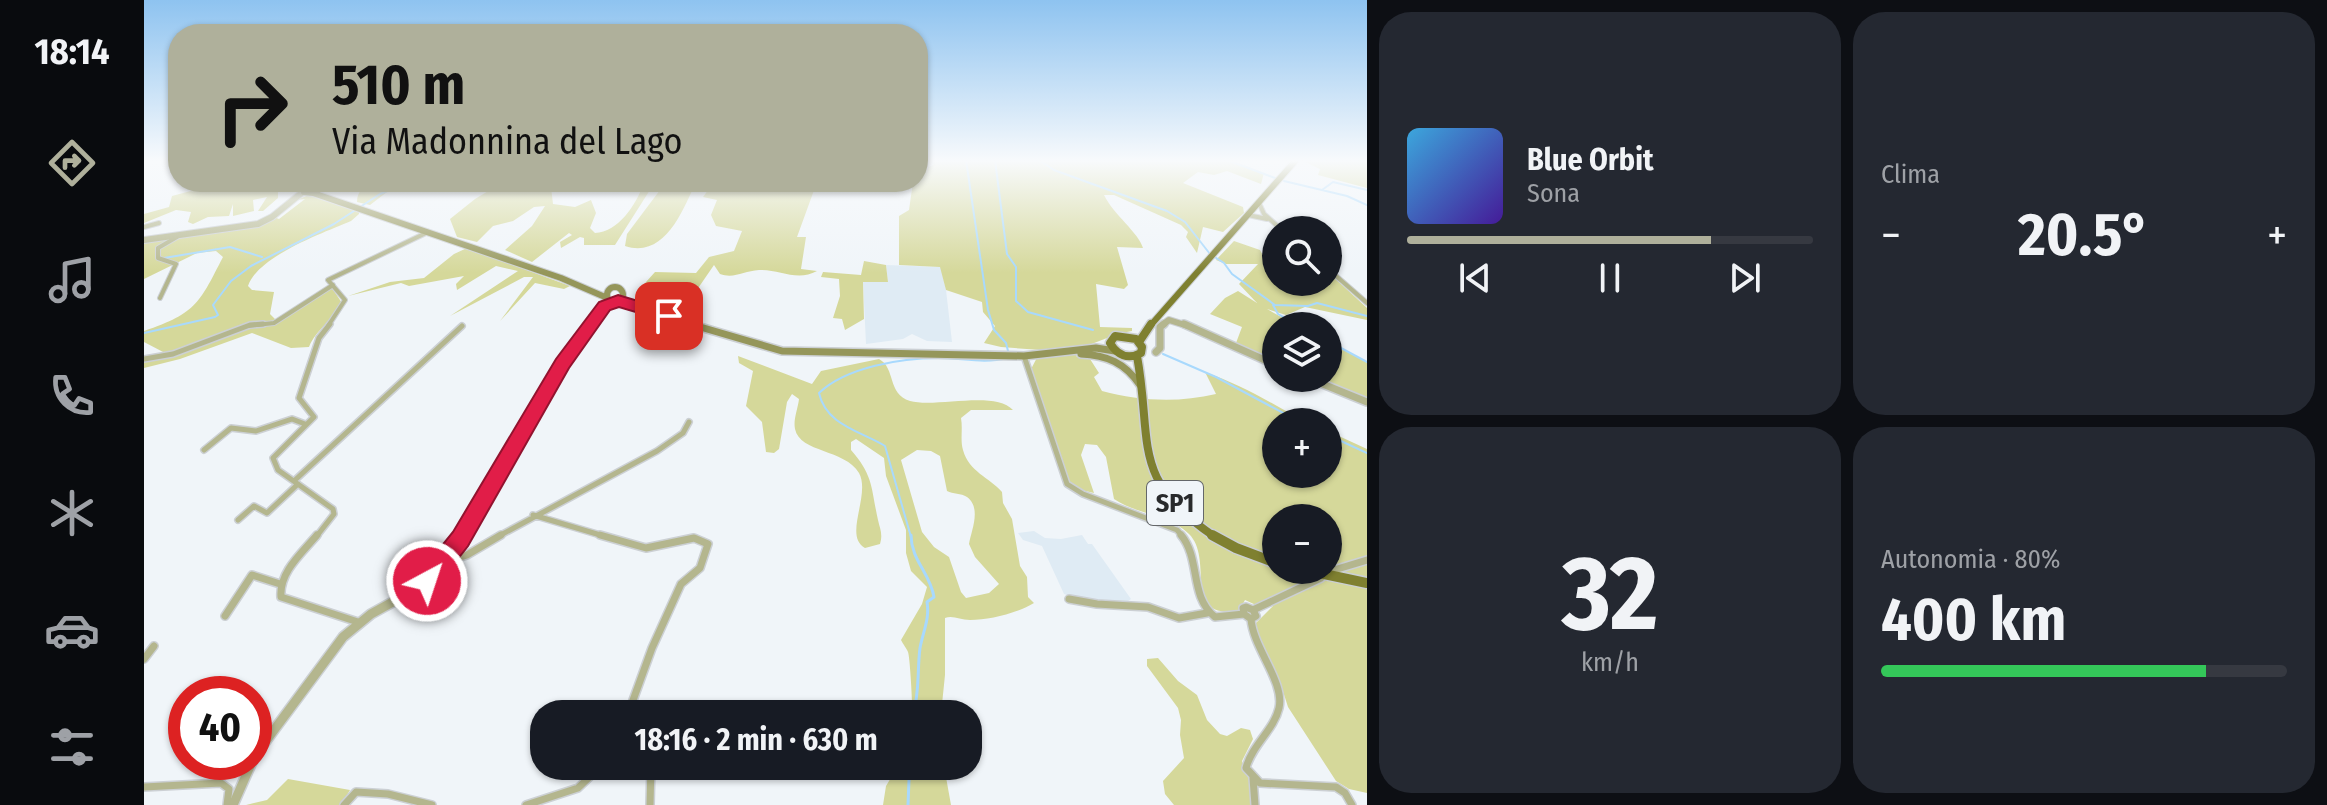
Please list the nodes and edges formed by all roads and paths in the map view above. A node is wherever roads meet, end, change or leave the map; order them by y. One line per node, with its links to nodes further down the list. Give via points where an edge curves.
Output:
1 (298, 198): 11 (street, via 258,224)
2 (332, 198): 10 (main road)
3 (1264, 198): 4 (main road, SP1)
4 (1259, 203): 5 (main road, SP1); 7 (street)
5 (1248, 215): 6 (street); 21 (main road, SP1)
6 (1262, 216)
7 (1267, 216)
8 (159, 223): 9 (street)
9 (144, 227)
10 (429, 232): 14 (street, via 328,280); 17 (main road)
11 (186, 235): 12 (street); 16 (street, via 159,246 158,258 176,264)
12 (144, 240)
13 (1342, 281): 19 (street)
14 (333, 285): 38 (street, via 274,323 250,325 173,354); 45 (street, via 344,306 319,338 299,398 314,417)
15 (624, 295): 17 (main road, via 619,288); 18 (main road); 20 (main road)
16 (160, 298)
17 (606, 298): 18 (street); 52 (street)
18 (616, 301): 20 (main road)
19 (1367, 303)
20 (641, 306): 30 (main road, via 759,346)
21 (1152, 323): 23 (main road, SP1); 25 (main road, SP1)
22 (462, 326): 47 (street)
23 (1127, 336): 24 (main road, SP1); 25 (main road)
24 (1110, 340): 26 (main road); 28 (main road)
25 (1140, 343): 29 (street); 35 (main road, SP1)
26 (1096, 348): 28 (main road); 31 (main road)
27 (918, 349): 30 (main road); 32 (main road); 33 (main road); 34 (main road)
28 (1115, 351): 37 (main road, SP1)
29 (1156, 352): 35 (street); 39 (street, via 1160,327 1179,320)
30 (829, 353): 32 (main road)
31 (1063, 353): 36 (main road); 42 (main road, via 1120,361)
32 (891, 354): 33 (main road)
33 (951, 354): 34 (main road)
34 (998, 354): 36 (main road)
35 (1138, 355): 37 (main road, SP1); 40 (main road, SP1)
36 (1024, 356): 59 (street, via 1063,479 1083,494 1182,534)
37 (1124, 356): 40 (main road, SP1)
38 (144, 359)
39 (1262, 359)
40 (1139, 372): 42 (main road, SP1)
41 (1342, 392): 43 (street)
42 (1144, 393): 50 (main road, SP1, via 1146,454 1168,496 1218,539)
43 (1367, 402)
44 (689, 422): 48 (street, via 683,433 657,451)
45 (305, 424): 46 (street, via 292,419 256,431 231,428); 47 (street, via 273,458 278,470)
46 (204, 450)
47 (296, 482): 49 (street, via 267,513 254,506); 56 (street, via 334,514)
48 (533, 515): 52 (street, via 467,555); 65 (street, via 646,548 694,538 708,544 692,580 681,584)
49 (238, 520)
50 (1262, 559)
51 (1367, 560): 53 (street)
52 (443, 563): 62 (street, via 418,588)
53 (1342, 568)
54 (1342, 578): 55 (main road)
55 (1367, 583)
56 (280, 584): 61 (street, via 252,575); 62 (street, via 285,600)
57 (1309, 584): 60 (street)
58 (1069, 599): 59 (street, via 1091,606 1144,605 1173,617)
59 (1207, 613): 60 (street)
60 (1249, 614): 67 (street, via 1253,641 1280,696 1280,707 1247,755 1246,768)
61 (225, 616)
62 (358, 622): 66 (street)
63 (154, 646): 64 (street)
64 (144, 659)
65 (633, 700)
66 (272, 732)
67 (1253, 778): 77 (street); 78 (street, via 1260,783 1336,787)
68 (242, 780): 72 (street)
69 (592, 780): 75 (street)
70 (651, 780): 76 (street)
71 (144, 787): 72 (street, via 221,783 229,789)
72 (230, 805)
73 (344, 805): 74 (street, via 349,797 365,792)
74 (432, 805)
75 (526, 805)
76 (650, 805)
77 (1255, 805)
78 (1352, 805)

